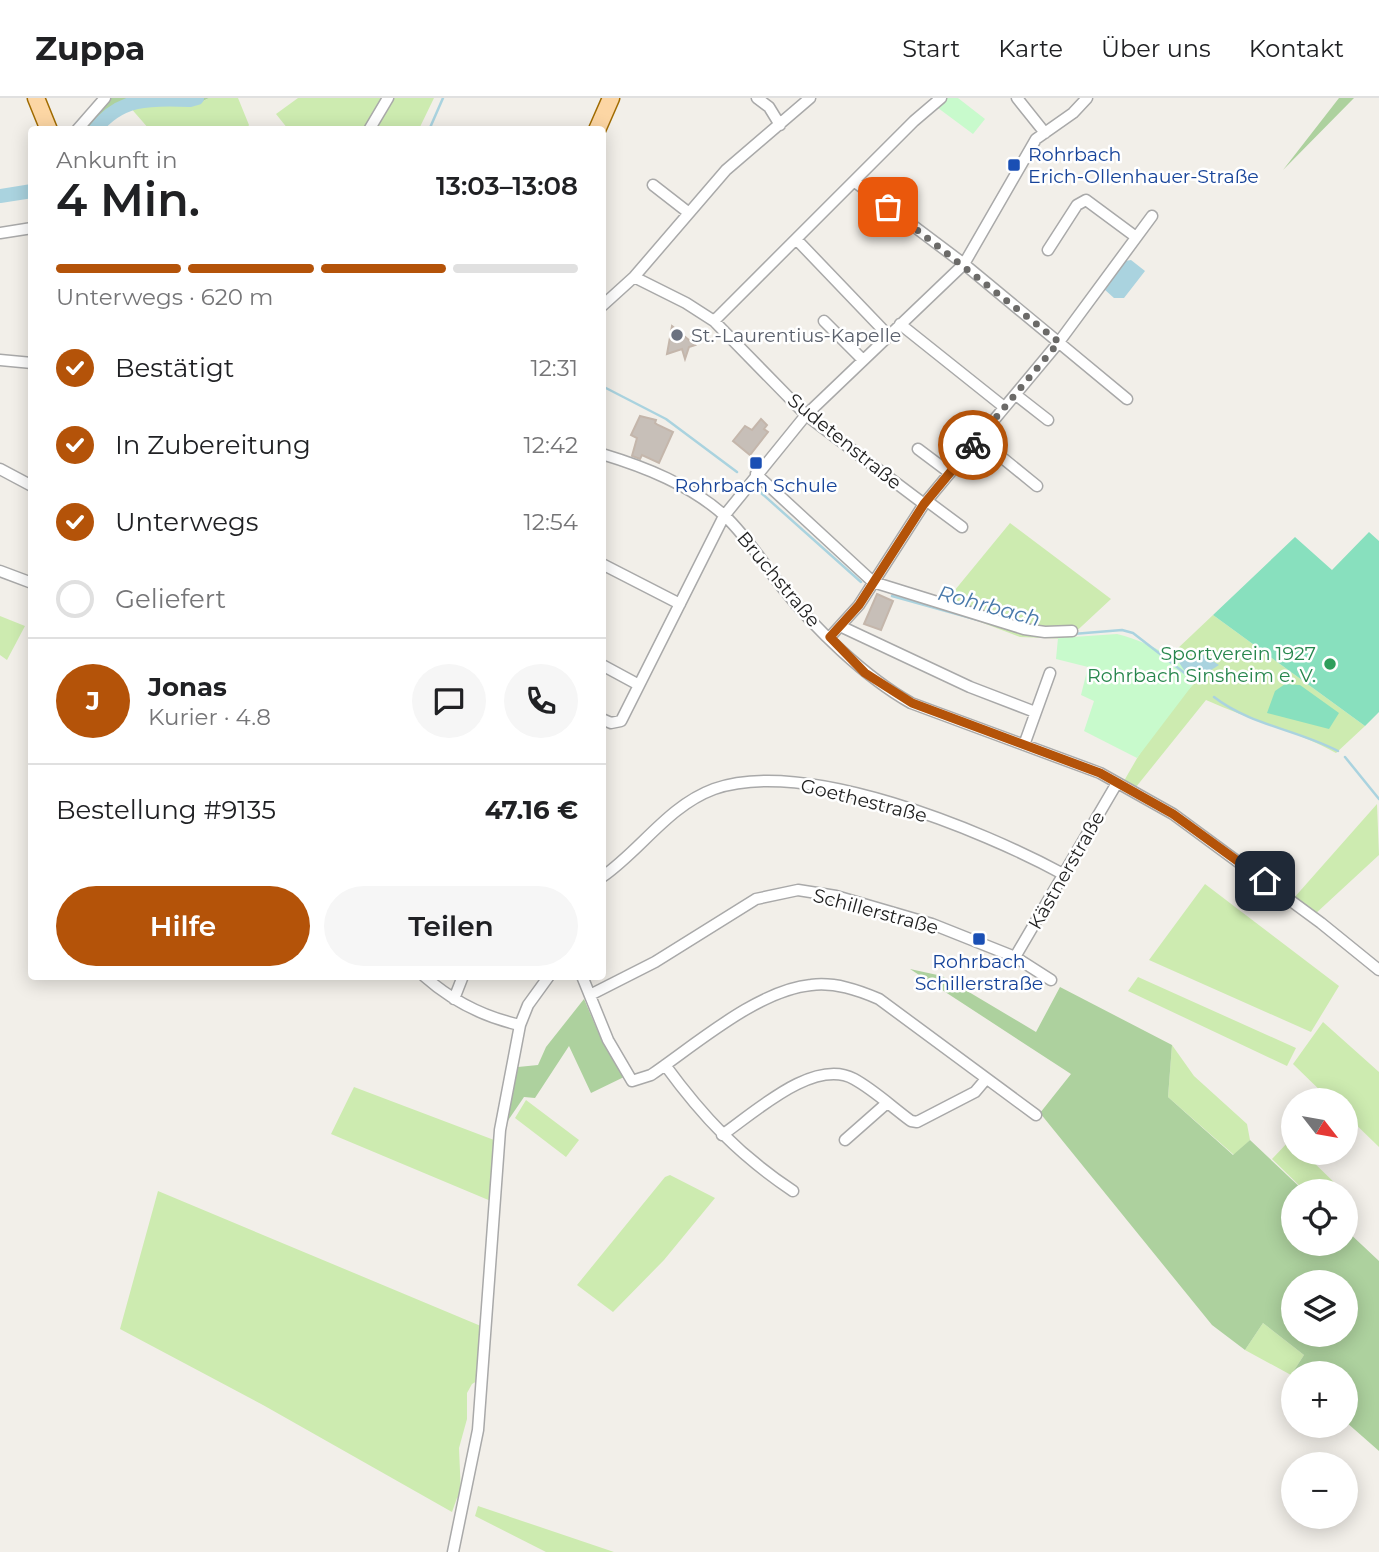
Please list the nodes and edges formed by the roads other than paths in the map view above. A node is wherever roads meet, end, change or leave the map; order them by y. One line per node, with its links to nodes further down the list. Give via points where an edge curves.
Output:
1 (36, 98): 11 (main road)
2 (105, 98): 13 (street)
3 (388, 98): 14 (street)
4 (611, 98): 15 (main road)
5 (757, 98): 10 (street)
6 (810, 98): 12 (street)
7 (941, 98): 17 (street)
8 (1017, 98): 16 (street)
9 (1087, 98): 16 (street)
10 (770, 103): 12 (street)
11 (47, 123)
12 (780, 125): 19 (street, via 726,170)
13 (80, 126)
14 (371, 126)
15 (599, 126)
16 (1045, 133): 26 (street, via 1036,139)
17 (855, 182): 24 (street); 26 (street)
18 (653, 185): 19 (street)
19 (690, 213): 27 (street)
20 (1152, 216): 23 (street)
21 (28, 229): 22 (street)
22 (0, 233)
23 (1136, 237): 25 (street, via 1086,200 1077,205); 33 (street)
24 (797, 240): 29 (street); 32 (street)
25 (1048, 250)
26 (964, 264): 31 (street); 33 (street)
27 (634, 277): 28 (street); 29 (street, Sudetenstraße)
28 (606, 302)
29 (714, 321): 40 (street, Sudetenstraße)
30 (824, 321): 34 (street)
31 (900, 324): 32 (street); 39 (street)
32 (888, 335): 34 (street)
33 (1059, 342): 37 (street); 38 (street)
34 (862, 359): 40 (street)
35 (0, 360): 36 (street)
36 (28, 363)
37 (1016, 395): 39 (street); 41 (street)
38 (1127, 398)
39 (1004, 407): 42 (street)
40 (806, 415): 47 (street); 50 (street, Sudetenstraße)
41 (1048, 420)
42 (978, 438): 46 (street); 49 (street)
43 (918, 449): 46 (street)
44 (606, 456): 51 (street, Bruchstraße, via 676,482)
45 (0, 469): 48 (street)
46 (950, 473): 50 (street)
47 (756, 474): 51 (street); 56 (street)
48 (28, 484)
49 (1037, 486)
50 (926, 502): 52 (street, Sudetenstraße); 56 (street)
51 (724, 516): 57 (street); 60 (street, Bruchstraße)
52 (962, 527)
53 (606, 566): 57 (street)
54 (0, 571): 55 (street)
55 (28, 582)
56 (873, 582): 58 (street); 59 (street, via 1024,629)
57 (680, 604): 63 (street)
58 (840, 626): 60 (street); 64 (street, via 951,679)
59 (1072, 631)
60 (830, 637): 66 (street, Bruchstraße, via 865,673 912,703)
61 (606, 667): 63 (street)
62 (1050, 673): 64 (street)
63 (639, 685): 65 (street, via 621,721)
64 (1035, 712): 66 (street)
65 (606, 721)
66 (1024, 745): 67 (street, Bruchstraße)
67 (1117, 783): 69 (street, Kästnerstraße); 71 (street, Bruchstraße, via 1206,837)
68 (606, 874): 69 (street, Goethestraße, via 691,800 744,782 772,781 840,790 909,809 991,837)
69 (1063, 874): 70 (street, Kästnerstraße)
70 (1015, 957): 76 (street, Schillerstraße); 77 (street, Schillerstraße, via 932,924 836,895 798,890 756,899 656,962)
71 (1379, 970)
72 (429, 980): 78 (street)
73 (461, 980): 78 (street)
74 (546, 980): 79 (street)
75 (584, 980): 77 (street)
76 (1051, 980)
77 (590, 995): 80 (street, via 608,1040 632,1081)
78 (454, 999): 79 (street)
79 (520, 1026): 87 (street, via 500,1130 478,1430)
80 (665, 1065): 81 (street, via 762,999 813,984 851,988 879,999); 84 (street)
81 (986, 1079): 82 (street, via 975,1092 917,1122); 83 (street)
82 (887, 1103): 84 (street, via 854,1078 821,1075 788,1089); 85 (street)
83 (1036, 1115)
84 (722, 1135): 86 (street)
85 (845, 1140)
86 (793, 1191)
87 (453, 1552)

